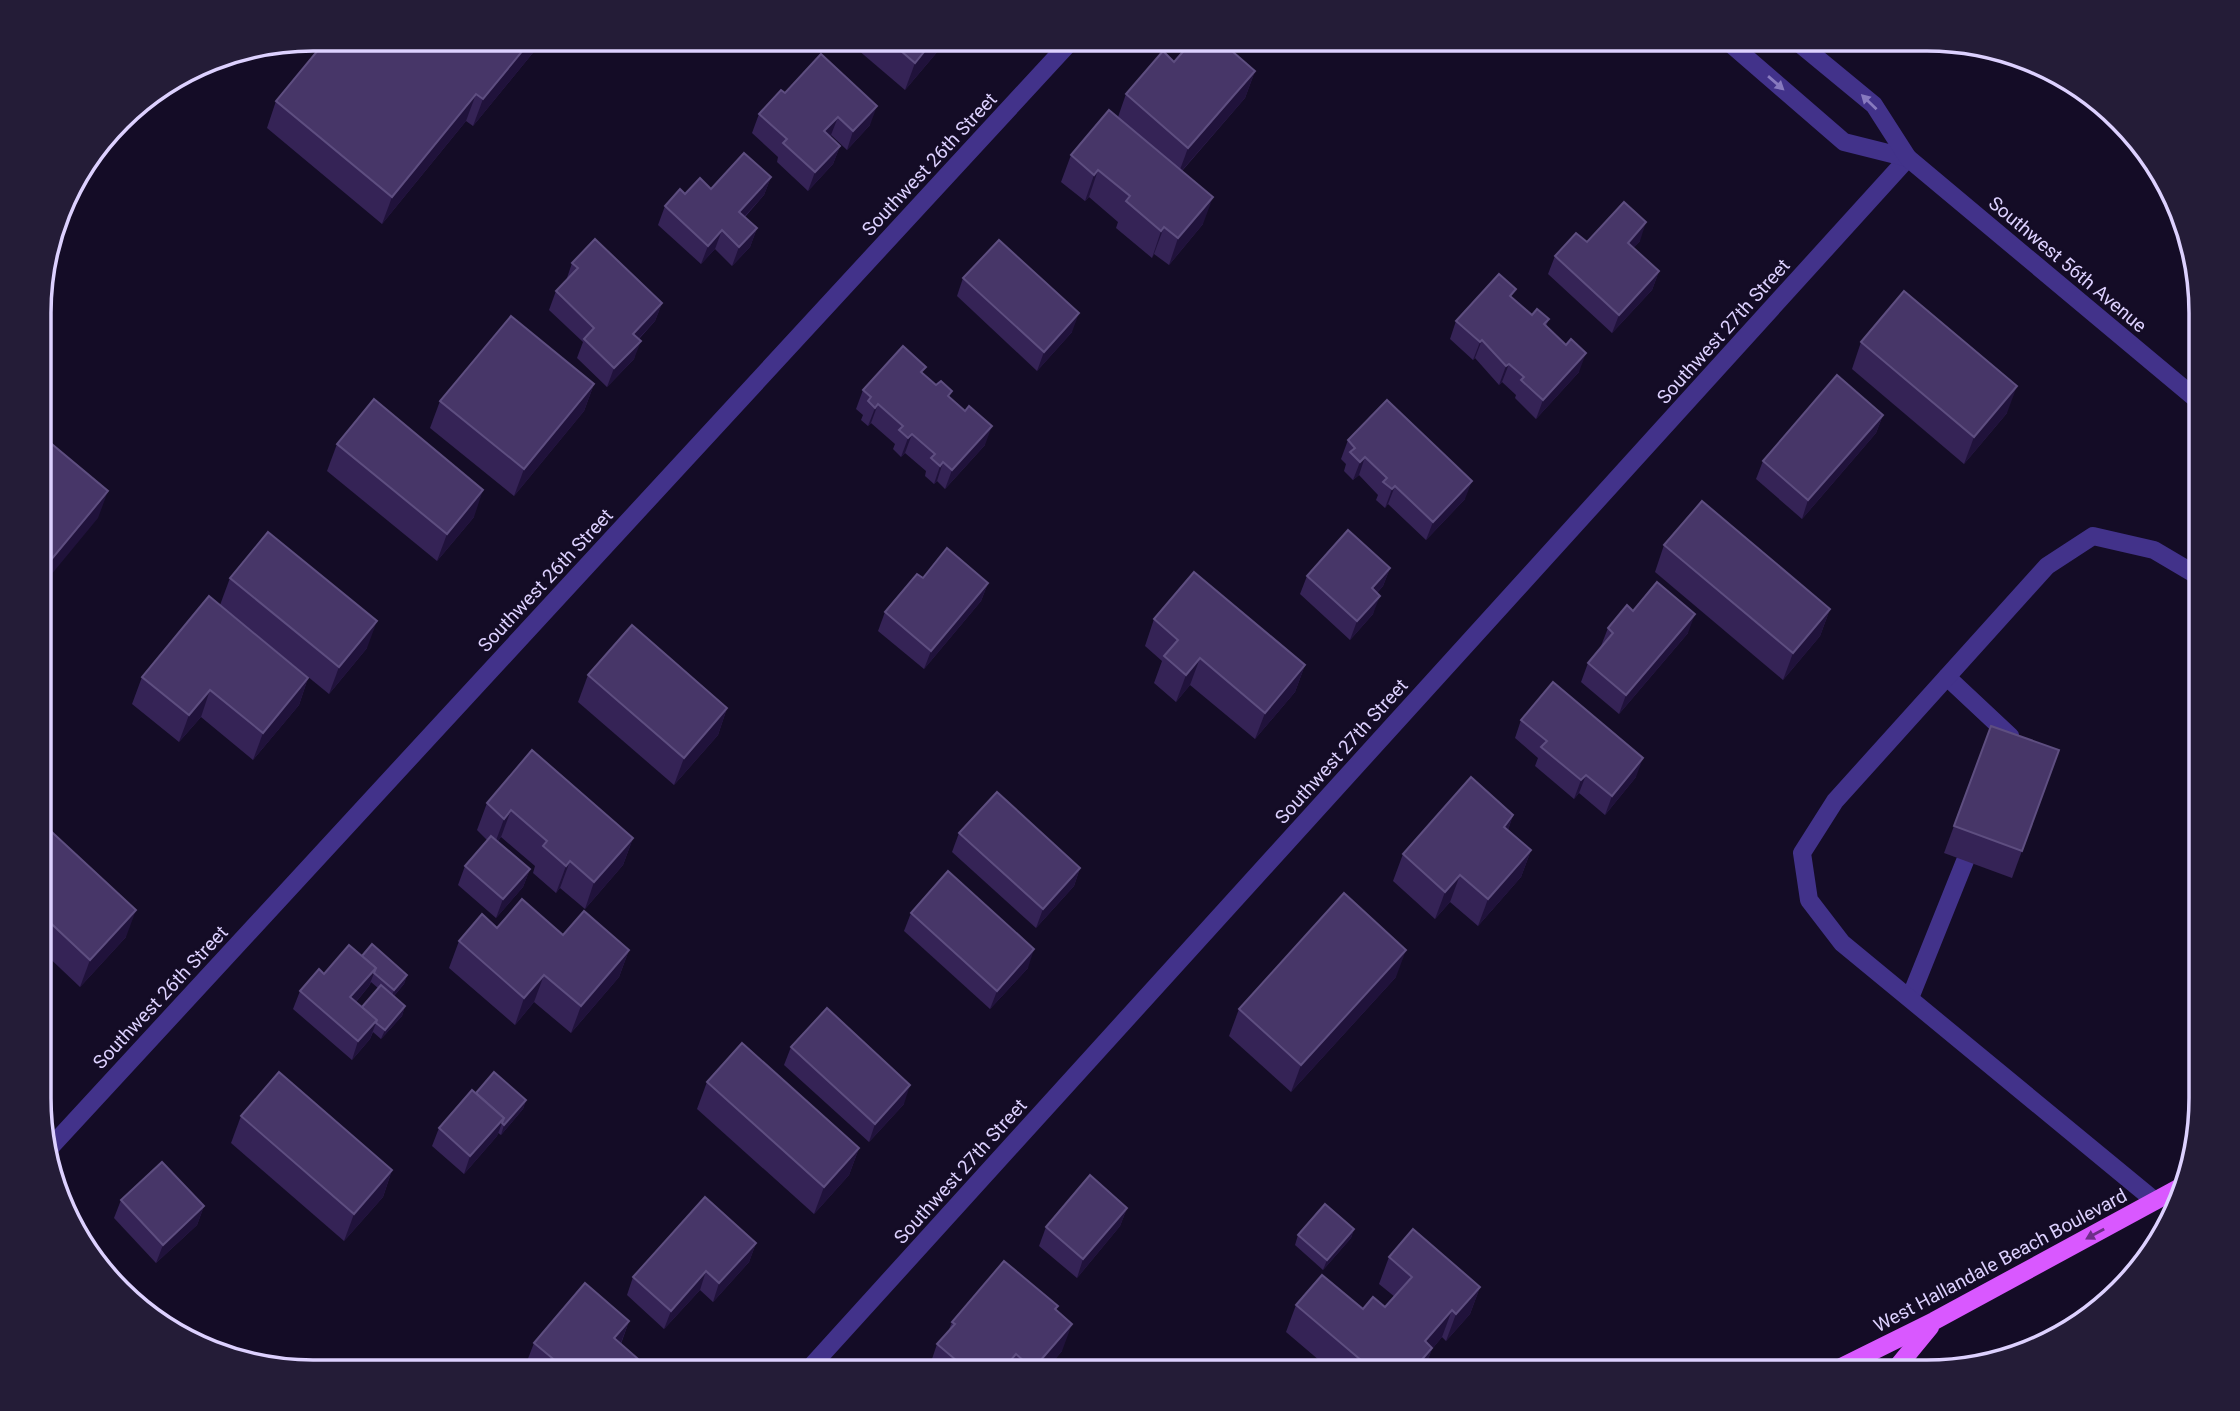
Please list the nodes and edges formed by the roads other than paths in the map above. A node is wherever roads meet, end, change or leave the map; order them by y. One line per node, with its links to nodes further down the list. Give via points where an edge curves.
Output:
1 (1061, 51): 11 (street, Southwest 26th Street)
2 (1740, 51): 4 (street, Southwest 56th Avenue, one-way to 4, via 1844,142)
3 (1810, 51): 4 (street, Southwest 56th Avenue, one-way to 3, via 1874,105)
4 (1908, 158): 5 (street, Southwest 56th Avenue); 15 (street, Southwest 27th Street)
5 (2189, 393)
6 (2189, 570): 7 (street, via 2154,550 2093,536 2047,566)
7 (1947, 677): 8 (street, via 2010,736); 10 (street, via 1835,801 1802,853 1808,900 1842,943)
8 (2001, 760)
9 (1965, 861): 10 (street)
10 (1910, 998): 13 (street)
11 (55, 1142)
12 (2172, 1192): 13 (main road, West Hallandale Beach Boulevard)
13 (2155, 1201): 14 (main road, West Hallandale Beach Boulevard, one-way to 14)
14 (1934, 1321): 16 (main road, West Hallandale Beach Boulevard); 17 (main road)
15 (817, 1360)
16 (1855, 1360)
17 (1903, 1360)

